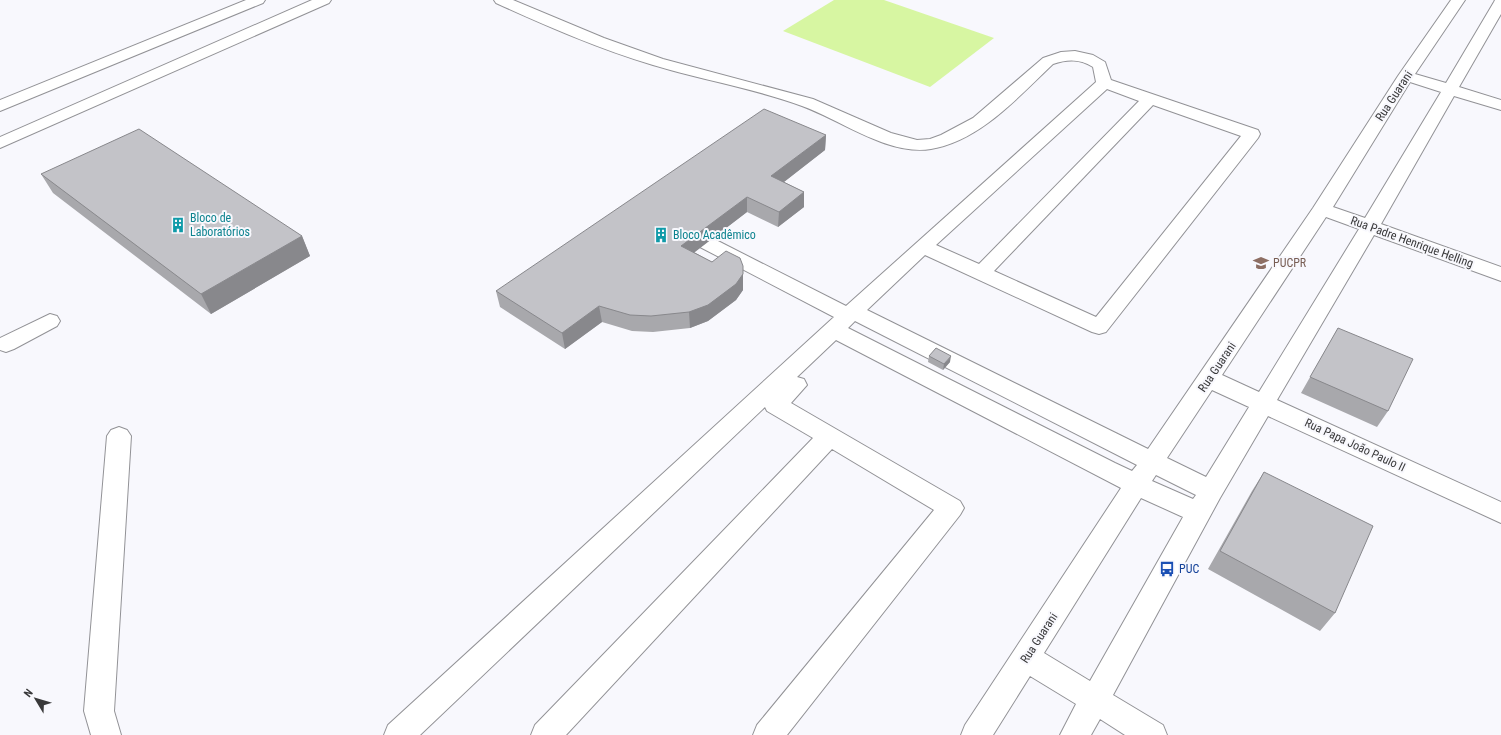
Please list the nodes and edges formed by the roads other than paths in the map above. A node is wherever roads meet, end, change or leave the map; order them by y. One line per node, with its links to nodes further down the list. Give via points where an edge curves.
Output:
1 (258, 0): 12 (street)
2 (305, 0): 13 (street)
3 (324, 0): 14 (street)
4 (501, 0): 8 (street, via 570,31 658,62 807,102 902,143 931,144 958,135 977,123 1048,61 1060,56 1078,55 1092,59 1100,65)
5 (1458, 0): 7 (street, Rua Guarani)
6 (1501, 2): 9 (street)
7 (1406, 76): 9 (street); 15 (street, Rua Guarani)
8 (1104, 83): 10 (street); 18 (street)
9 (1449, 89): 11 (street); 16 (street)
10 (1150, 99): 19 (street); 19 (street, via 1252,134 1098,327)
11 (1501, 104)
12 (0, 106)
13 (0, 130)
14 (0, 143)
15 (1322, 209): 16 (street, Rua Padre Henrique Helling); 24 (street, Rua Guarani)
16 (1370, 226): 20 (street, Rua Padre Henrique Helling); 25 (street)
17 (707, 243): 22 (street)
18 (929, 248): 19 (street); 22 (street)
19 (981, 273)
20 (1501, 274)
21 (50, 321): 23 (street)
22 (850, 323): 27 (street, via 775,405); 28 (street); 34 (street)
23 (6, 344)
24 (1209, 379): 25 (street, Rua Papa João Paulo II); 28 (street, Rua Guarani)
25 (1264, 403): 29 (street); 30 (street, Rua Papa João Paulo II)
26 (118, 436): 33 (street, via 99,711)
27 (829, 437): 35 (street); 36 (street, via 951,508)
28 (1145, 474): 29 (street); 31 (street, Rua Guarani)
29 (1204, 502): 32 (street)
30 (1501, 513)
31 (1027, 658): 32 (street); 37 (street, Rua Guarani)
32 (1095, 699): 38 (street); 39 (street)
33 (106, 735)
34 (399, 735)
35 (546, 735)
36 (768, 735)
37 (976, 735)
38 (1074, 735)
39 (1152, 735)

